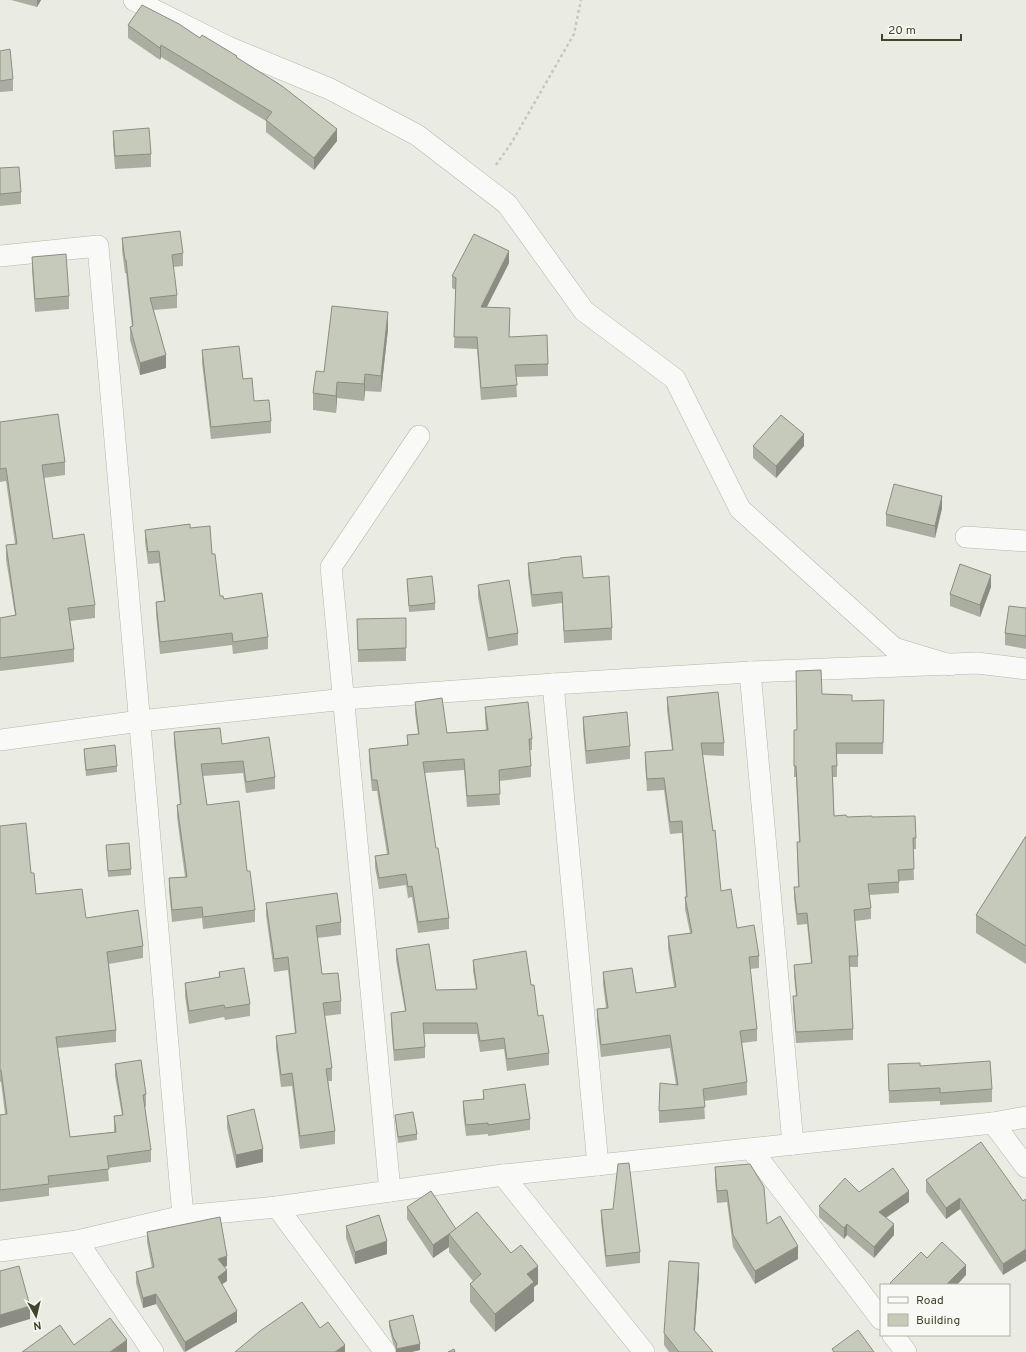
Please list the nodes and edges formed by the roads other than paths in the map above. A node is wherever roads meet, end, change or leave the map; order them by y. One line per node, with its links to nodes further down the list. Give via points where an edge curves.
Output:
1 (134, 0): 6 (street, via 228,46 330,90 417,135 507,204 584,312 675,378 740,510 894,648)
2 (0, 256): 11 (street, via 98,246)
3 (419, 436): 10 (street, via 331,567)
4 (966, 537): 5 (street)
5 (1026, 541)
6 (950, 665): 7 (street, via 977,663); 8 (street)
7 (1026, 669)
8 (750, 672): 9 (street); 15 (street)
9 (553, 684): 10 (street); 17 (street)
10 (344, 699): 11 (street); 20 (street)
11 (140, 721): 12 (street); 22 (street)
12 (0, 740)
13 (1026, 1117): 14 (street)
14 (992, 1123): 15 (street); 18 (street)
15 (793, 1144): 16 (street)
16 (751, 1149): 17 (street); 25 (street)
17 (598, 1165): 19 (street)
18 (1026, 1167)
19 (503, 1175): 20 (street); 29 (street)
20 (390, 1190): 21 (street)
21 (277, 1206): 22 (street); 28 (street)
22 (183, 1216): 23 (street)
23 (77, 1241): 24 (street); 27 (street)
24 (0, 1250)
25 (880, 1319)
26 (894, 1336): 30 (street)
27 (153, 1352)
28 (385, 1352)
29 (644, 1352)
30 (906, 1352)

